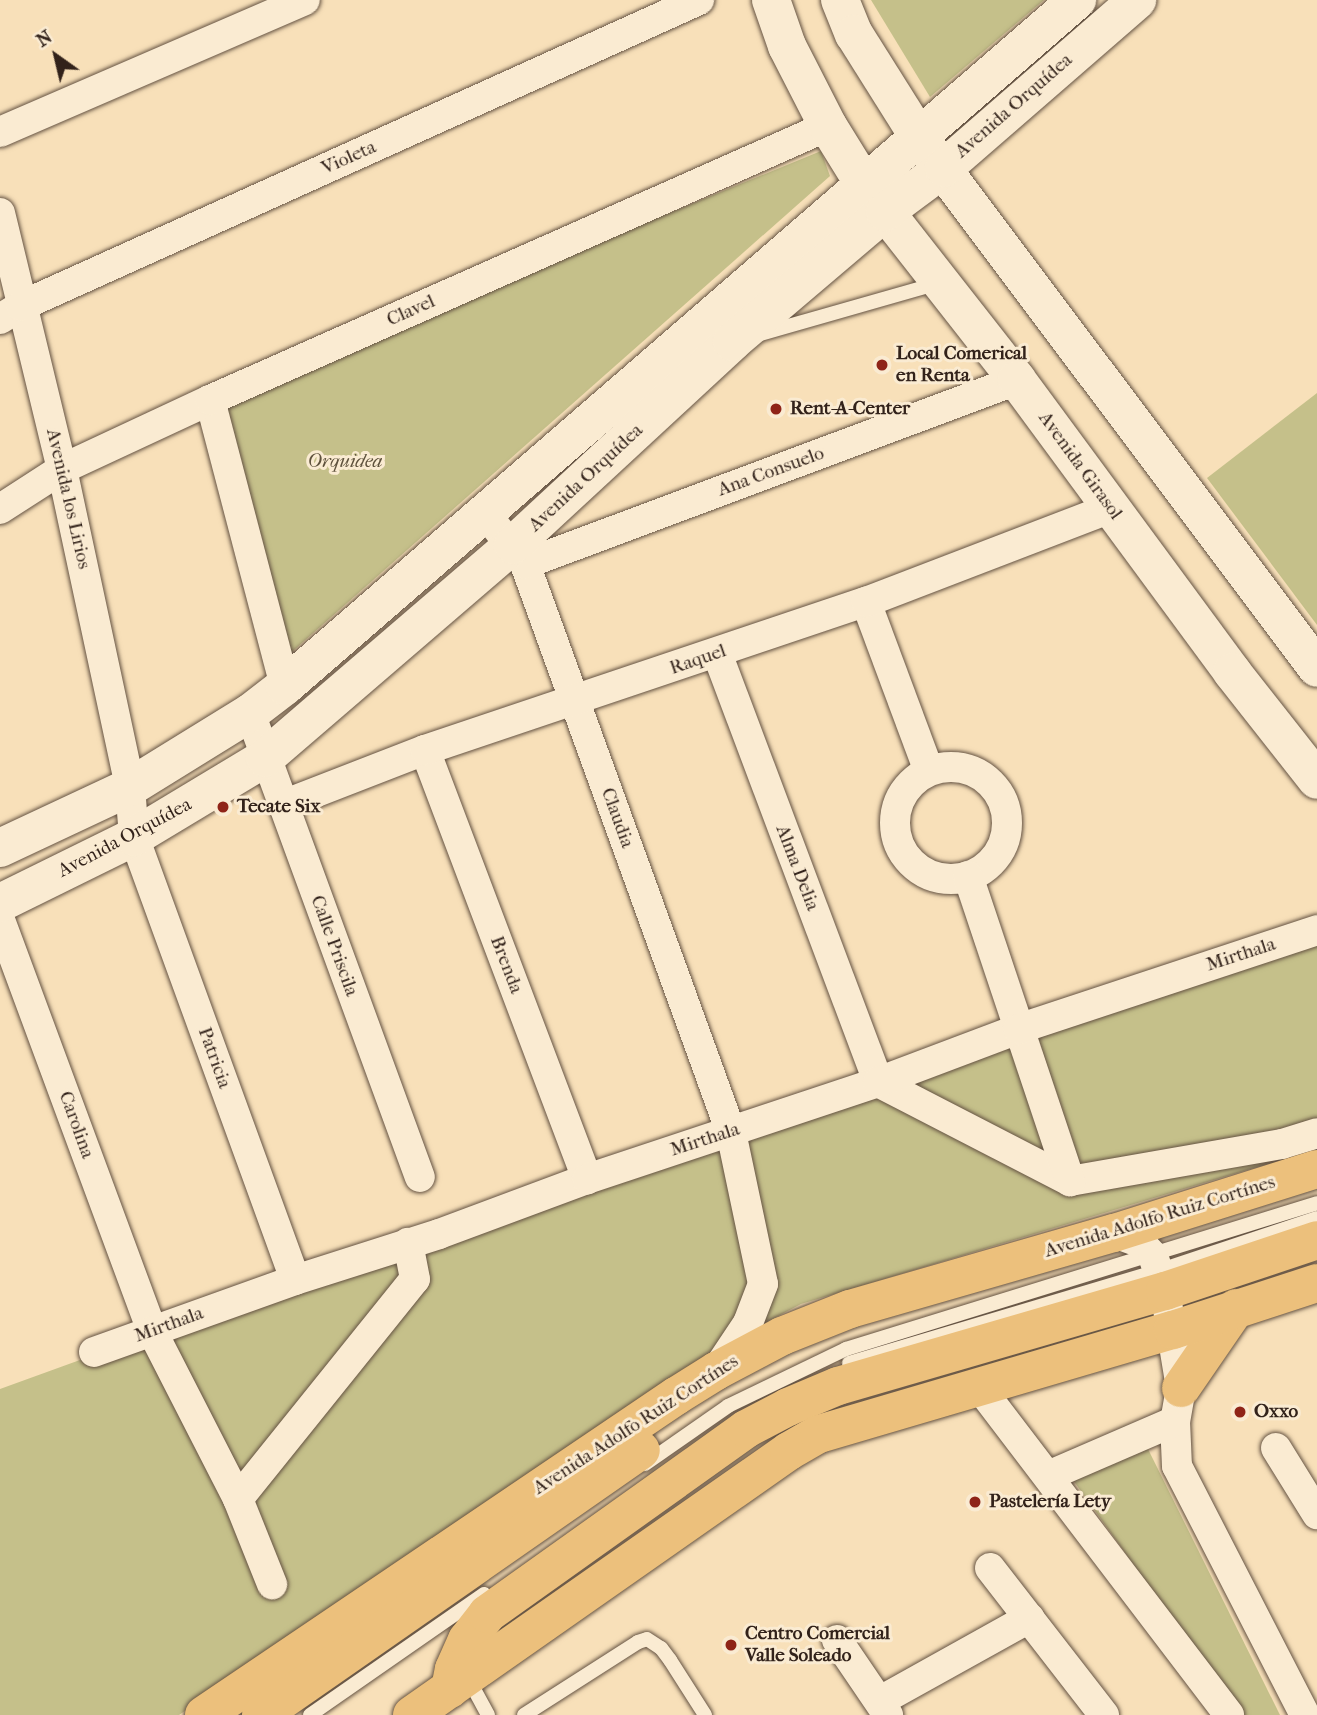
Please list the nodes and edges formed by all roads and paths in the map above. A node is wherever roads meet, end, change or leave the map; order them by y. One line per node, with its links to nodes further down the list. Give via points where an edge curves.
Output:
1 (305, 0): 8 (street)
2 (699, 0): 14 (street, Violeta)
3 (771, 0): 7 (street, Avenida Girasol, via 788,47)
4 (840, 0): 9 (street, via 854,34)
5 (1077, 0): 9 (street, Avenida Orquídea)
6 (1137, 0): 10 (street, Avenida Orquídea)
7 (828, 126): 11 (street, Avenida Girasol); 17 (street, Clavel)
8 (0, 132)
9 (920, 139): 10 (street); 11 (street, Avenida Orquídea)
10 (944, 168): 11 (street, Avenida Orquídea); 25 (street)
11 (875, 199): 13 (street, Avenida Girasol); 15 (street, Avenida Orquídea); 21 (street, Avenida Orquídea)
12 (0, 213): 14 (street, Avenida los Lirios)
13 (942, 282): 15 (lane); 16 (street, Avenida Girasol)
14 (10, 313): 18 (street, Avenida los Lirios)
15 (732, 342): 22 (street, Avenida Orquídea)
16 (1017, 380): 19 (street, Avenida Girasol); 22 (street, Ana Consuelo)
17 (210, 400): 18 (street, Clavel); 26 (street)
18 (62, 469): 20 (street, Clavel); 33 (street, Avenida los Lirios)
19 (1111, 508): 23 (street, Raquel); 32 (street, Avenida Girasol)
20 (0, 509)
21 (486, 514): 22 (street, Claudia); 26 (street, Avenida Orquídea)
22 (519, 555): 27 (street, Claudia); 30 (street, Avenida Orquídea)
23 (866, 602): 24 (street, Raquel); 31 (street)
24 (717, 653): 27 (street, Raquel); 42 (street, Alma Delia)
25 (1317, 668)
26 (285, 686): 28 (street, Avenida Orquídea)
27 (575, 701): 29 (street, Raquel); 43 (street, Claudia)
28 (250, 713): 30 (street, Calle Priscila); 33 (street, Avenida Orquídea)
29 (425, 750): 34 (street, Raquel); 47 (street, Brenda)
30 (265, 758): 34 (street, Calle Priscila); 35 (street, Avenida Orquídea)
31 (929, 771): 37 (street, via 916,779 898,804 898,842 910,862 923,872 952,879); 37 (street, via 949,766 968,769 986,779 1003,803 1006,833 999,851 986,867)
32 (1317, 780)
33 (130, 787): 35 (street, Avenida los Lirios); 36 (street, Avenida Orquídea)
34 (283, 805): 46 (street, Calle Priscila)
35 (134, 837): 38 (street, Avenida Orquídea); 56 (street, Patricia)
36 (0, 848)
37 (968, 876): 41 (street)
38 (0, 903)
39 (0, 920): 60 (street, Carolina)
40 (1317, 930): 41 (street, Mirthala)
41 (1018, 1029): 42 (street, Mirthala); 49 (street)
42 (878, 1082): 43 (street, Mirthala); 49 (street)
43 (731, 1132): 47 (street, Mirthala); 58 (street, Claudia)
44 (1317, 1133): 49 (street, via 1282,1144)
45 (1317, 1169): 55 (main road, Avenida Adolfo Ruiz Cortínes)
46 (420, 1177)
47 (586, 1180): 54 (street, Mirthala)
48 (1317, 1180): 55 (main road)
49 (1070, 1181)
50 (1317, 1190): 55 (main road)
51 (1317, 1203): 55 (lane)
52 (1317, 1218): 55 (lane)
53 (1317, 1240): 55 (main road)
54 (408, 1243): 56 (street, Mirthala); 70 (street, via 415,1279)
55 (1143, 1255): 61 (street); 62 (main road, Avenida Adolfo Ruiz Cortínes, via 850,1309); 69 (lane, via 829,1369 741,1416); 77 (main road, via 747,1429 487,1614 467,1640 454,1669); 80 (main road, via 874,1312 762,1358 719,1381 539,1502); 81 (main road, via 846,1334 783,1359 617,1467); 82 (lane, via 846,1349 739,1399)
56 (295, 1280): 60 (street, Mirthala)
57 (1317, 1283): 59 (main road)
58 (763, 1284): 62 (street, Claudia, via 773,1304); 64 (street, via 748,1323)
59 (1236, 1308): 61 (main road); 66 (main road)
60 (152, 1331): 63 (street, Mirthala); 70 (street, Carolina)
61 (1173, 1331): 65 (main road); 66 (street)
62 (771, 1342): 64 (main road, Avenida Adolfo Ruiz Cortínes)
63 (94, 1352)
64 (716, 1371): 79 (main road, Avenida Adolfo Ruiz Cortínes)
65 (980, 1388): 68 (street); 77 (main road, via 846,1425 801,1444)
66 (1178, 1405): 68 (street); 90 (street, via 1177,1466 1184,1484)
67 (1276, 1448): 71 (street)
68 (1048, 1476): 89 (street)
69 (628, 1495)
70 (238, 1499): 73 (street, Carolina)
71 (1317, 1514)
72 (990, 1569): 75 (street)
73 (272, 1584)
74 (492, 1589): 83 (lane)
75 (1029, 1618): 78 (street); 88 (street)
76 (837, 1640): 78 (street)
77 (459, 1683): 84 (main road); 85 (lane)
78 (884, 1708)
79 (204, 1715)
80 (232, 1715)
81 (261, 1715)
82 (285, 1715)
83 (310, 1715)
84 (412, 1715)
85 (488, 1715)
86 (524, 1715): 87 (lane, via 647,1639 661,1648)
87 (705, 1715)
88 (1104, 1715)
89 (1229, 1715)
90 (1305, 1715)

